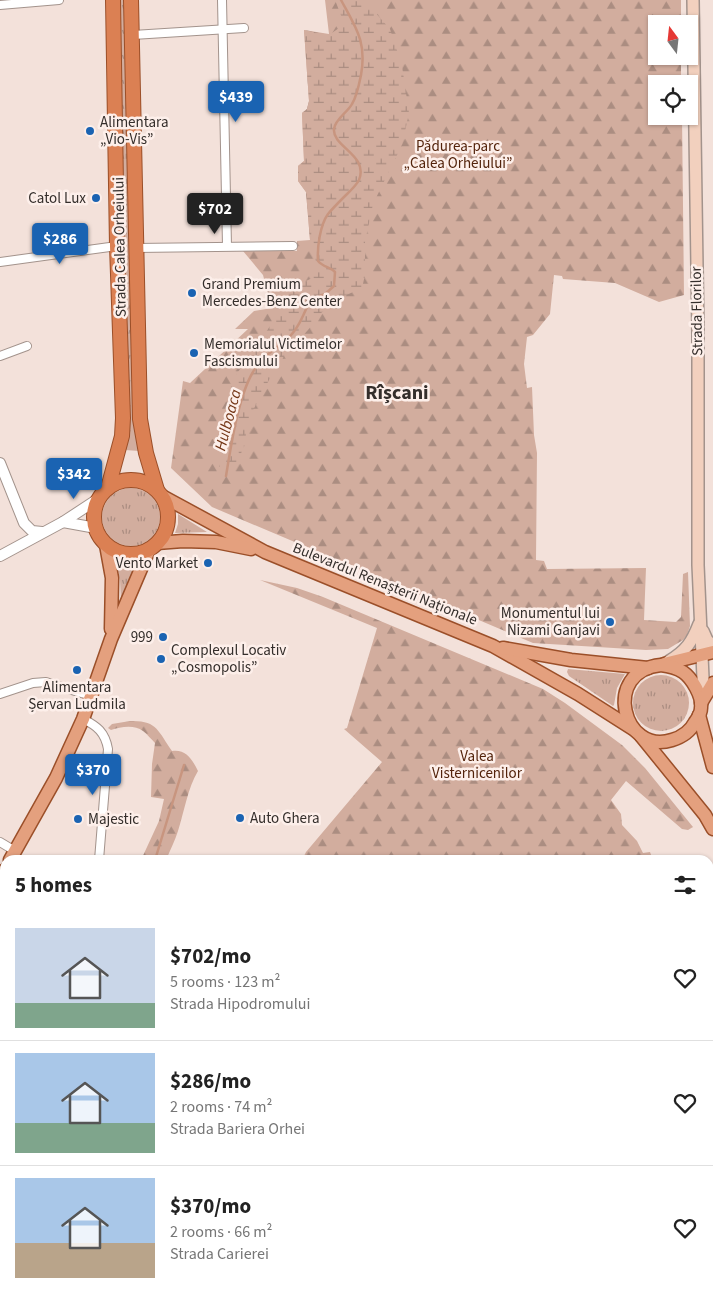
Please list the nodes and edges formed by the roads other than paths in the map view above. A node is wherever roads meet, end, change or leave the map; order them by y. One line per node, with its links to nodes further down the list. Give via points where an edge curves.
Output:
1 (59, 0): 6 (street)
2 (113, 0): 10 (highway, Strada Calea Orheiului)
3 (131, 0): 9 (highway, Strada Calea Orheiului)
4 (222, 0): 8 (street)
5 (693, 0): 28 (main road, Strada Florilor)
6 (0, 5)
7 (244, 28): 8 (street)
8 (223, 29): 9 (street); 11 (street)
9 (133, 35): 13 (highway, Strada Calea Orheiului)
10 (117, 246): 14 (street); 18 (highway, Strada Calea Orheiului, via 122,427)
11 (227, 246): 12 (street); 13 (street)
12 (293, 246)
13 (136, 248): 19 (highway, Strada Calea Orheiului, via 140,419 146,453)
14 (0, 262)
15 (27, 346): 16 (street)
16 (0, 356)
17 (0, 462): 23 (street, via 24,523 32,531)
18 (108, 488): 19 (highway, via 133,480 146,483); 20 (highway)
19 (160, 493): 25 (highway, via 166,505 167,526); 26 (main road, Bulevardul Renașterii Naționale)
20 (98, 499): 21 (street); 22 (highway, via 94,518)
21 (63, 522): 22 (street); 23 (street)
22 (96, 528): 24 (highway)
23 (42, 532): 27 (street)
24 (106, 545): 25 (highway, via 127,554); 29 (main road, via 112,586)
25 (153, 547): 26 (main road, Bulevardul Renașterii Naționale, via 183,542 216,542); 29 (main road)
26 (265, 552): 30 (main road, Bulevardul Renașterii Naționale)
27 (0, 556)
28 (700, 622): 31 (main road, Strada Florilor, via 704,635); 32 (main road, Strada Florilor); 33 (main road, Strada Florilor, via 687,648)
29 (111, 639): 37 (main road)
30 (493, 646): 34 (main road, Bulevardul Renașterii Naționale, via 571,660); 40 (main road, Bulevardul Renașterii Naționale, via 578,694)
31 (713, 646)
32 (708, 654): 33 (main road); 38 (main road, Strada Florilor)
33 (662, 665): 34 (main road); 38 (main road, via 683,672 694,686)
34 (648, 668): 40 (main road, via 630,683 625,695 627,718)
35 (713, 684): 38 (main road)
36 (0, 694): 37 (street, via 46,682)
37 (92, 696): 39 (main road)
38 (700, 709): 40 (main road, via 693,728 669,742 655,741); 41 (main road)
39 (83, 719): 44 (main road, via 56,778); 45 (street, via 101,730 108,749)
40 (637, 733): 42 (main road, Bulevardul Renașterii Naționale)
41 (713, 767)
42 (713, 829)
43 (0, 842): 44 (street)
44 (13, 855)
45 (99, 855)

